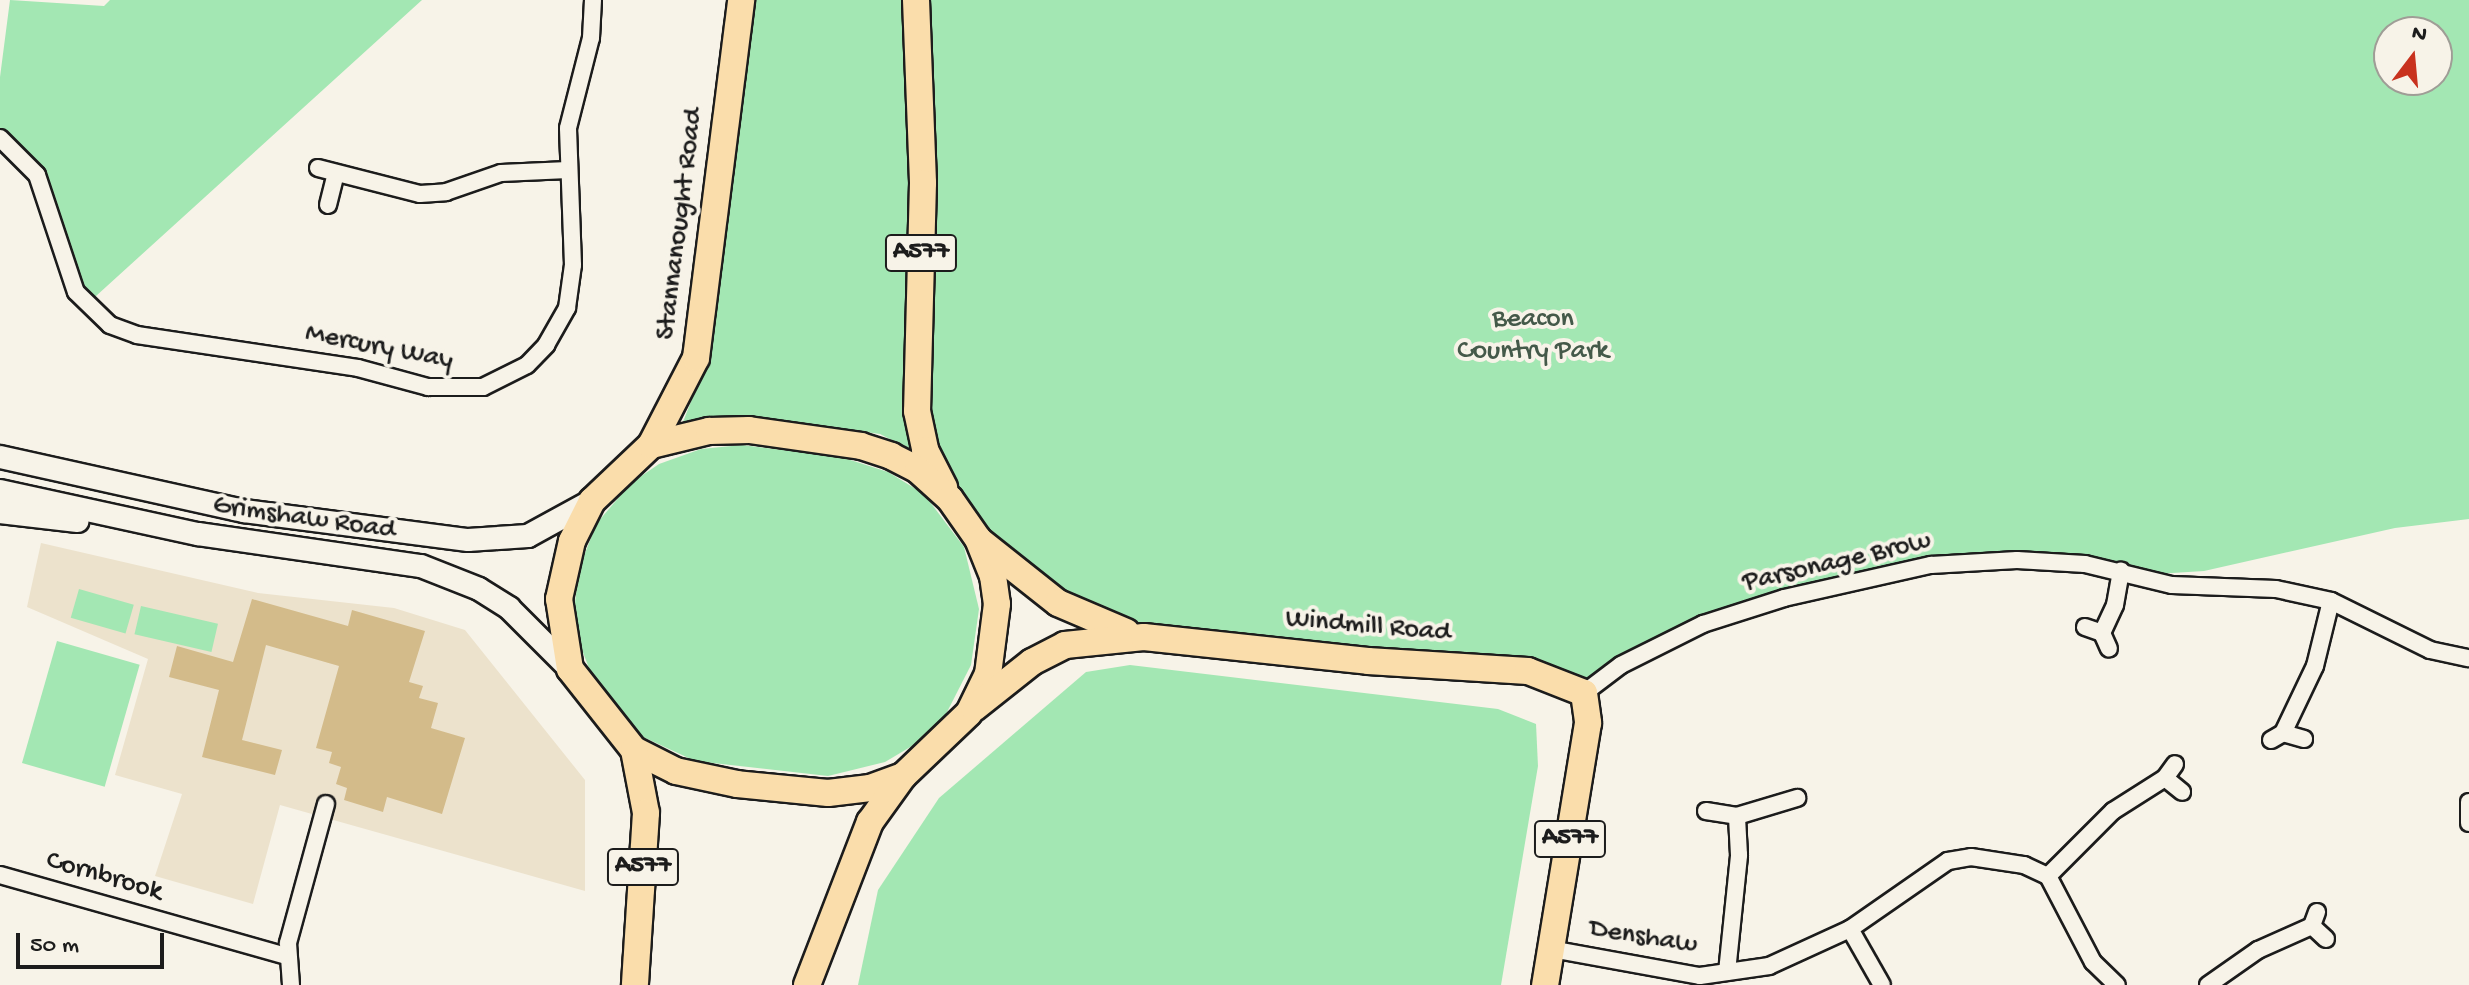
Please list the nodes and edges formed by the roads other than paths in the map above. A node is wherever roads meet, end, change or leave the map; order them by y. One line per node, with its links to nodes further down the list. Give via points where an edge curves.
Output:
1 (593, 0): 6 (street, Mercury Way, via 591,38 568,128)
2 (741, 0): 9 (main road, Stannanought Road / A577, via 696,358)
3 (916, 0): 14 (main road, A577, via 923,183 917,411 925,450)
4 (0, 138): 6 (street, Mercury Way, via 37,175 76,292 110,325 137,335 308,360 455,390 483,387 512,375 537,355 562,321 573,265)
5 (318, 168): 7 (street)
6 (568, 170): 7 (street, via 501,173 433,194)
7 (336, 174): 8 (street)
8 (328, 205)
9 (651, 445): 14 (main road, A577, via 709,431 749,430 861,446 918,470); 15 (main road, A577)
10 (0, 451): 12 (main road)
11 (0, 457): 12 (main road, Grimshaw Road)
12 (45, 469): 15 (main road, Grimshaw Road, via 244,511 468,540 528,536)
13 (0, 491): 17 (main road, Grimshaw Road)
14 (950, 499): 18 (main road, A577)
15 (592, 501): 24 (main road, A577, via 572,541 559,599)
16 (0, 512): 17 (main road)
17 (198, 534): 24 (main road, Grimshaw Road, via 392,560 445,574 509,608)
18 (978, 539): 22 (main road, Windmill Road / A577, via 1078,615); 26 (main road, A577, via 993,576 996,627 988,674)
19 (2121, 571): 20 (street, Parsonage Brow, via 2172,585 2276,589); 21 (street, via 2105,641); 25 (street, Parsonage Brow, via 2017,560 1931,565 1864,578 1703,624 1621,665)
20 (2331, 601): 23 (street, Parsonage Brow, via 2430,650); 27 (street, via 2315,666 2277,736)
21 (2085, 627)
22 (1144, 637): 25 (main road, Windmill Road / A577, via 1368,661 1528,671); 26 (main road, Windmill Road / A577, via 1065,645 1032,662)
23 (2469, 658)
24 (570, 669): 28 (main road, A577)
25 (1584, 693): 41 (main road, A577, via 1588,723)
26 (969, 713): 29 (main road, A577)
27 (2304, 739)
28 (634, 750): 29 (main road, A577, via 676,771 782,790 828,793 870,788); 45 (main road, A577, via 646,813)
29 (903, 776): 46 (main road, A577, via 870,822)
30 (2182, 792): 38 (street, via 2170,771 2113,811)
31 (1797, 798): 35 (street)
32 (2469, 802): 36 (street)
33 (326, 804): 42 (street)
34 (1706, 811): 35 (street)
35 (1737, 816): 43 (street, Denshaw, via 1739,855)
36 (2469, 823)
37 (0, 875): 42 (street, Cornbrook)
38 (2048, 876): 39 (street, Denshaw, via 1999,859 1948,861); 49 (street, via 2093,962)
39 (1850, 929): 43 (street, Denshaw, via 1769,966); 48 (street)
40 (2326, 939): 50 (street, via 2314,919)
41 (1551, 949): 43 (street, Denshaw, via 1700,976); 47 (main road, A577)
42 (287, 956): 44 (street)
43 (1727, 972)
44 (291, 985)
45 (635, 985)
46 (807, 985)
47 (1545, 985)
48 (1882, 985)
49 (2117, 985)
50 (2208, 985)

